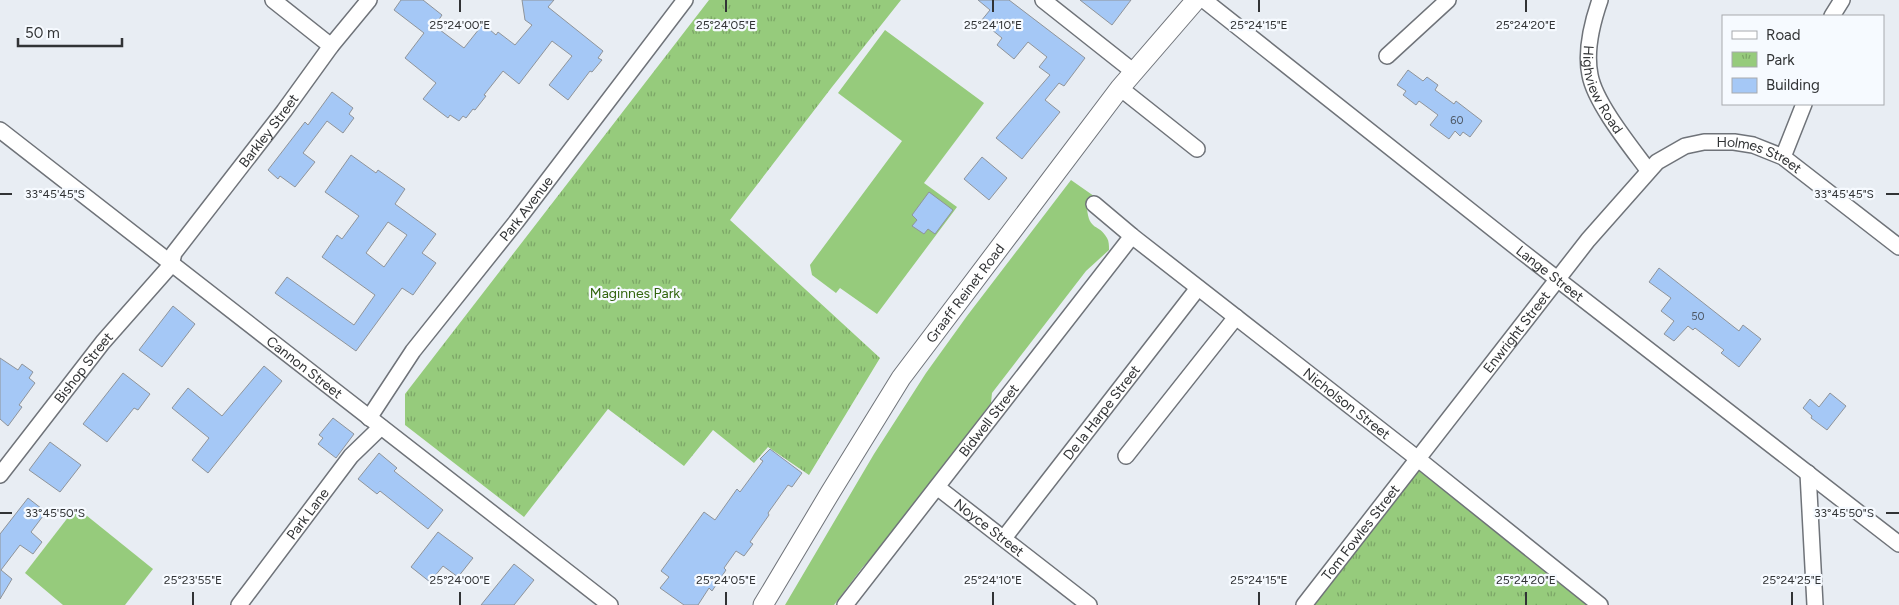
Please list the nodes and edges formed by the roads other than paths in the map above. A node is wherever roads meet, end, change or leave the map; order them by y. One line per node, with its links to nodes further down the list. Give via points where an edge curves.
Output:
1 (272, 0): 11 (street)
2 (369, 0): 11 (street, Barkley Street)
3 (685, 0): 27 (street, Park Avenue, via 413,351)
4 (1043, 0): 13 (street)
5 (1196, 0): 13 (main road, Graaff Reinet Road)
6 (1204, 0): 24 (street, Lange Street)
7 (1448, 0): 12 (street)
8 (1600, 0): 19 (street, Highview Road, via 1588,53 1590,76 1596,94 1626,140)
9 (1842, 0): 10 (street)
10 (1833, 15)
11 (331, 46): 23 (street, Barkley Street, via 174,253)
12 (1387, 56)
13 (1134, 72): 14 (main road, Graaff Reinet Road)
14 (1120, 88): 17 (street); 37 (main road, Graaff Reinet Road, via 902,378)
15 (1804, 105): 18 (street)
16 (0, 130): 23 (street, Cannon Street)
17 (1197, 150)
18 (1783, 157): 19 (street, Holmes Street, via 1753,145 1716,141 1685,146); 22 (street, Holmes Street)
19 (1652, 166): 24 (street, Enwright Street)
20 (1094, 204): 21 (street, Nicholson Street)
21 (1132, 236): 25 (street, Nicholson Street); 32 (street, Bidwell Street)
22 (1899, 247)
23 (171, 264): 27 (street, Cannon Street); 31 (street, Bishop Street, via 97,350)
24 (1558, 278): 29 (street, Enwright Street); 30 (street, Lange Street)
25 (1198, 288): 26 (street, Nicholson Street); 33 (street, De la Harpe Street)
26 (1236, 317): 28 (street); 29 (street, Nicholson Street)
27 (375, 422): 35 (street, Park Lane); 36 (street, Cannon Street)
28 (1126, 456)
29 (1418, 459): 40 (street, Tom Fowles Street); 41 (street, Nicholson Street)
30 (1808, 473): 34 (street, Lange Street); 42 (street)
31 (0, 475)
32 (937, 487): 33 (street, Noyce Street); 38 (street, Bidwell Street)
33 (1004, 538): 39 (street, Noyce Street)
34 (1899, 544)
35 (239, 605)
36 (610, 605)
37 (762, 605)
38 (845, 605)
39 (1089, 605)
40 (1304, 605)
41 (1600, 605)
42 (1815, 605)

